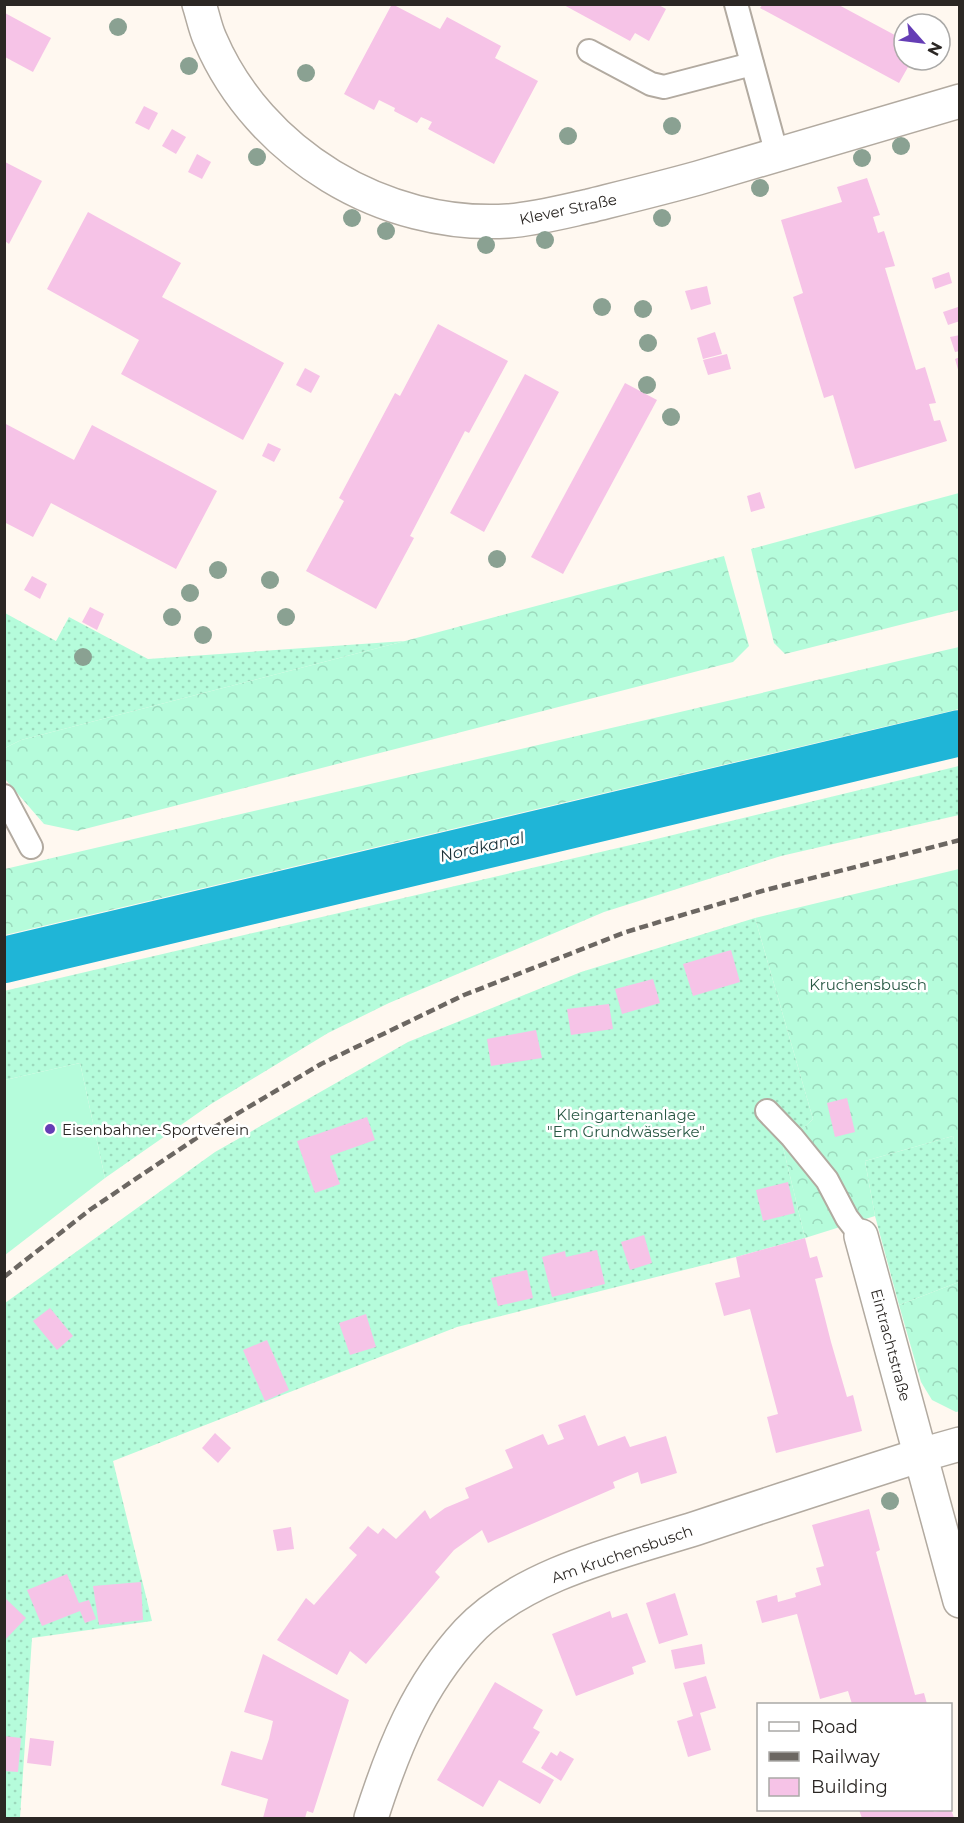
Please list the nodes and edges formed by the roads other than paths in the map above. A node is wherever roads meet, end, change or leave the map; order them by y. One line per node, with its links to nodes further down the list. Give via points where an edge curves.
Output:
1 (200, 4): 6 (street, Klever Straße, via 210,39 232,81 267,128 338,182 384,202 426,214 508,221 554,214 653,191)
2 (736, 4): 4 (lane)
3 (589, 51): 4 (lane, via 664,87)
4 (752, 64): 6 (lane)
5 (960, 101): 6 (street, Klever Straße)
6 (777, 155)
7 (4, 796): 8 (lane)
8 (31, 847)
9 (767, 1111): 10 (lane, via 827,1180)
10 (861, 1236): 12 (street, Eintrachtstraße)
11 (960, 1444): 12 (street)
12 (921, 1455): 13 (street, Eintrachtstraße); 14 (street, Am Kruchensbusch, via 563,1571 507,1600 469,1630 436,1671 411,1712)
13 (960, 1600)
14 (371, 1818)

